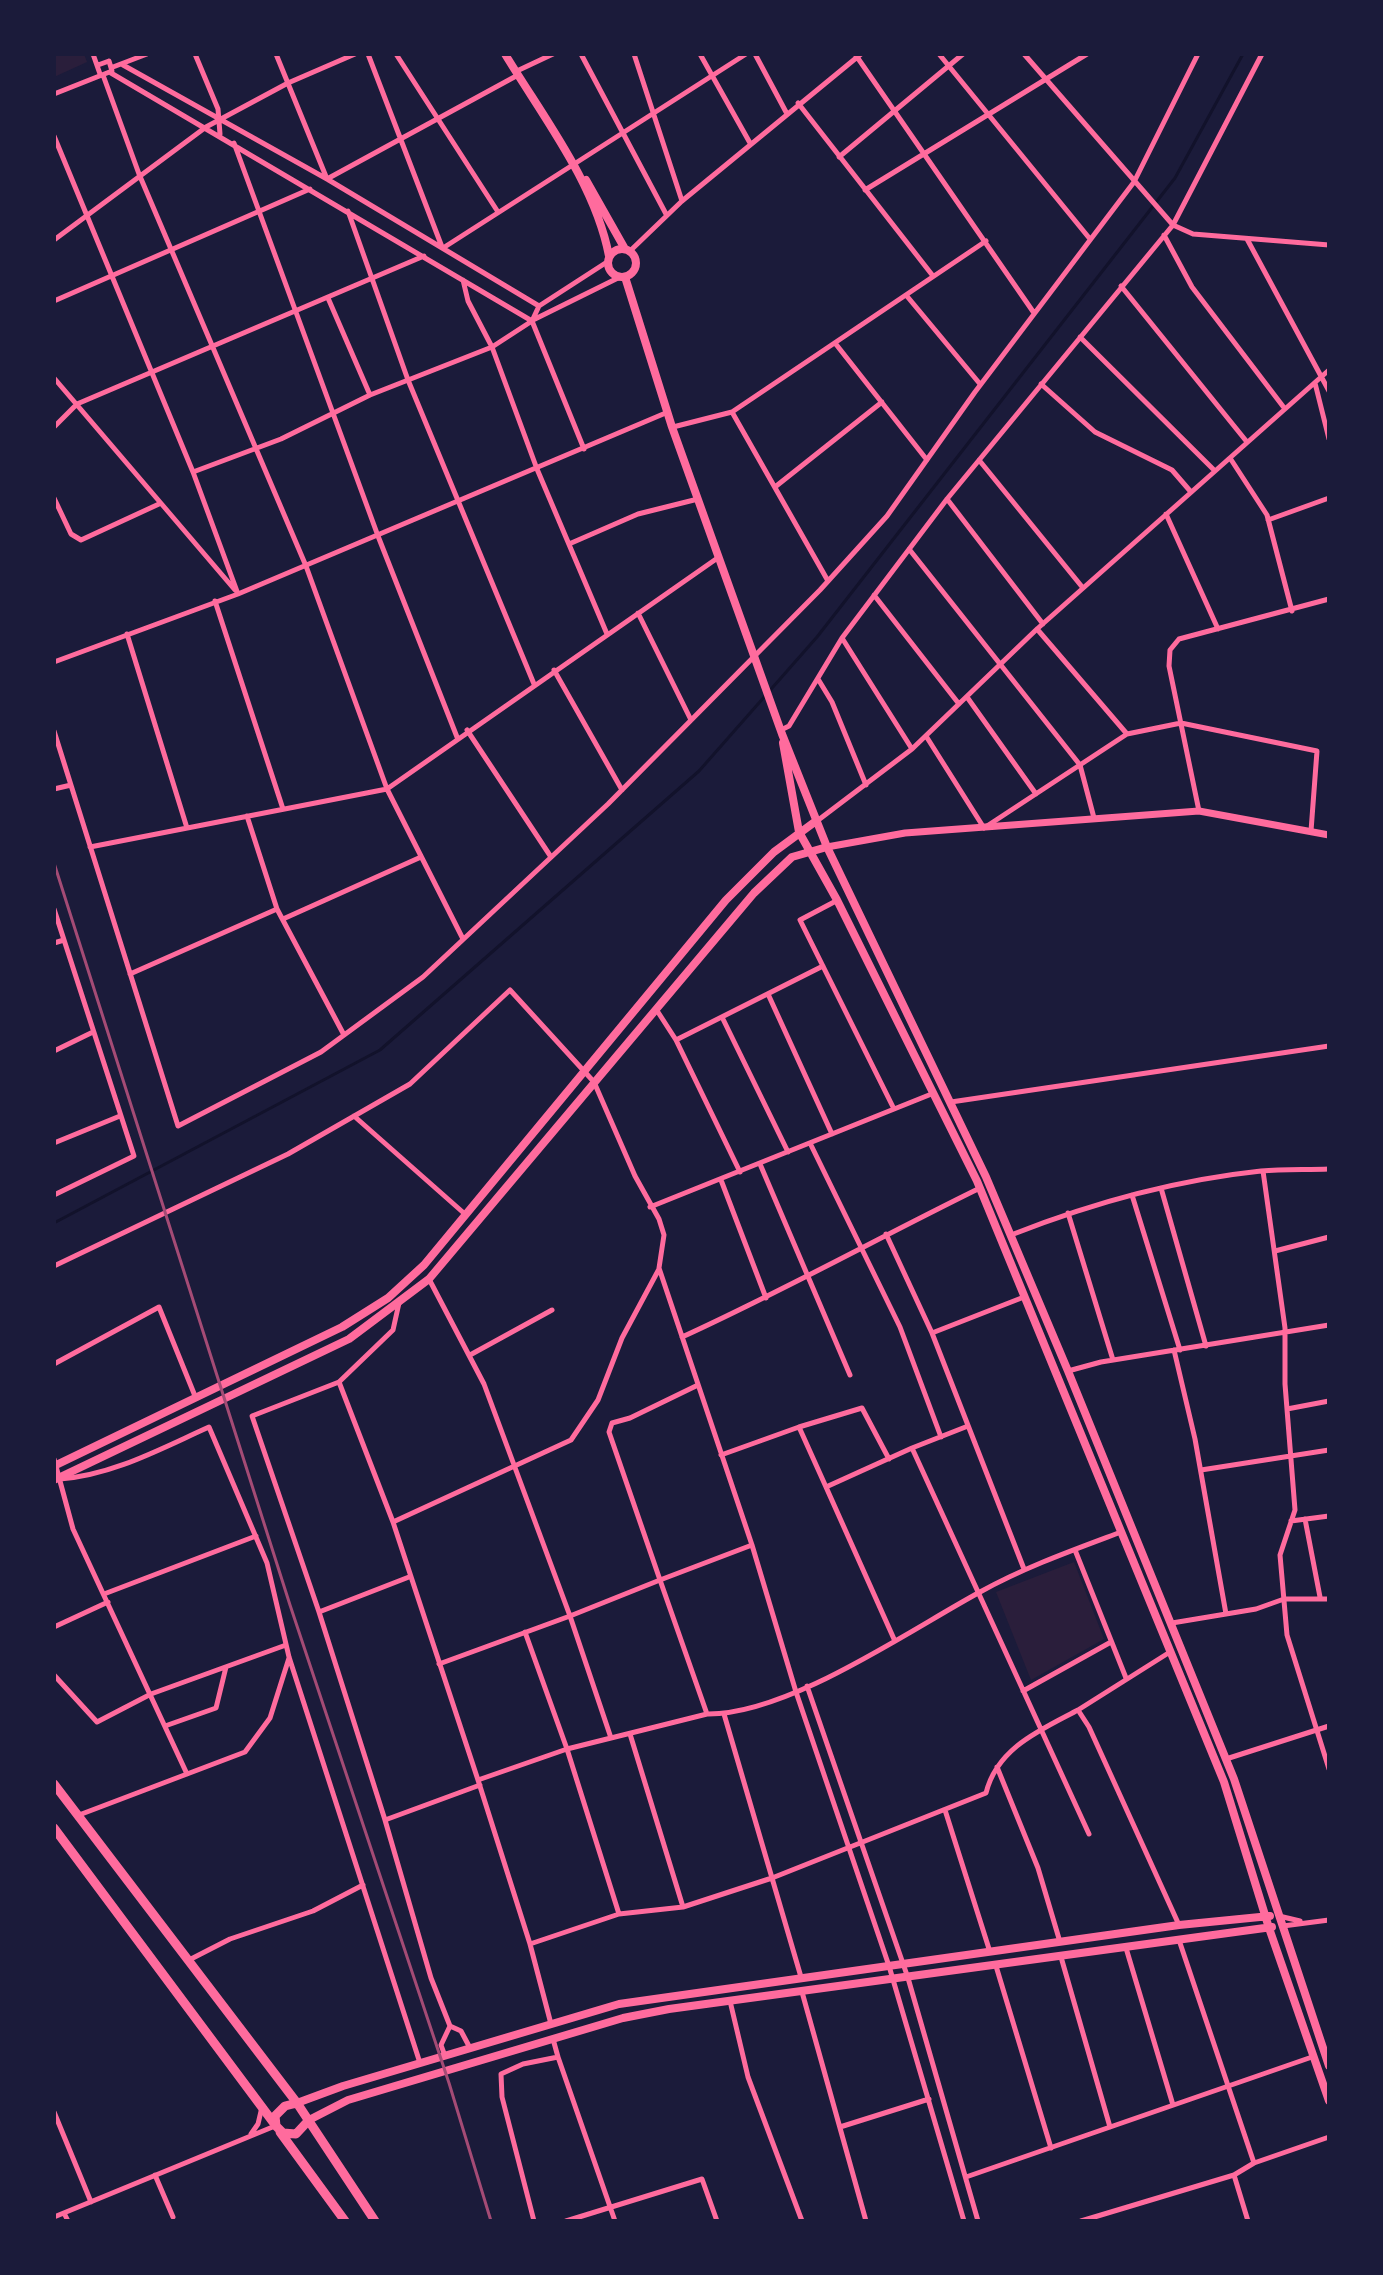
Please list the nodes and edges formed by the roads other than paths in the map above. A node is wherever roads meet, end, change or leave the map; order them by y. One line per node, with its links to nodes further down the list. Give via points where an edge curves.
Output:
1 (93, 54): 22 (street)
2 (147, 54): 23 (street)
3 (195, 54): 38 (street)
4 (276, 54): 30 (street)
5 (355, 54): 30 (street)
6 (368, 54): 43 (street)
7 (396, 54): 37 (street)
8 (508, 54): 26 (main road)
9 (553, 54): 26 (street)
10 (581, 54): 40 (street)
11 (634, 54): 35 (street)
12 (700, 54): 28 (street)
13 (746, 54): 28 (street)
14 (755, 54): 34 (street)
15 (939, 54): 24 (street)
16 (963, 54): 24 (street)
17 (1024, 54): 29 (street)
18 (1087, 54): 29 (street)
19 (1198, 54): 51 (street)
20 (1262, 54): 60 (street)
21 (858, 55): 32 (street); 33 (street)
22 (98, 65): 25 (street, via 106,61); 27 (street)
23 (123, 65): 25 (street); 38 (street)
24 (949, 66): 33 (street); 36 (street)
25 (112, 70): 27 (street); 39 (street)
26 (518, 72): 37 (street); 48 (main road)
27 (102, 75): 31 (street); 49 (street)
28 (712, 76): 35 (street); 45 (street)
29 (1045, 78): 36 (street); 51 (street)
30 (288, 83): 38 (street); 50 (street)
31 (54, 94)
32 (798, 103): 34 (street); 47 (street)
33 (895, 110): 46 (street); 47 (street)
34 (786, 112): 45 (street)
35 (654, 114): 40 (street); 54 (street)
36 (989, 116): 46 (street); 62 (street)
37 (437, 118): 43 (street); 57 (street)
38 (218, 121): 39 (street); 41 (street); 50 (street)
39 (206, 127): 41 (street); 49 (street)
40 (623, 133): 48 (street); 58 (street)
41 (220, 135): 44 (street)
42 (54, 136): 59 (street)
43 (401, 138): 50 (street); 67 (street)
44 (234, 143): 52 (street); 55 (street)
45 (750, 143): 54 (street)
46 (925, 154): 53 (street); 65 (street)
47 (839, 157): 53 (street)
48 (574, 165): 57 (street); 69 (main road); 71 (main road, via 604,228)
49 (139, 174): 59 (street); 68 (street)
50 (327, 179): 67 (street)
51 (1134, 182): 60 (street); 62 (street)
52 (311, 188): 55 (street); 56 (street)
53 (865, 190): 72 (street)
54 (682, 201): 58 (street)
55 (257, 210): 68 (street); 82 (street)
56 (348, 211): 70 (street); 76 (street)
57 (498, 212): 67 (street)
58 (666, 214): 69 (street)
59 (86, 215): 64 (street); 73 (street)
60 (1173, 225): 61 (street); 63 (street, via 1193,234)
61 (1164, 235): 77 (street); 101 (street, via 1192,287)
62 (1090, 239): 83 (street)
63 (1247, 239): 66 (street); 91 (street)
64 (54, 240)
65 (986, 241): 72 (street); 83 (street)
66 (1329, 245)
67 (443, 248): 81 (street)
68 (171, 249): 73 (street); 87 (street)
69 (628, 250): 71 (main road, via 616,250); 74 (main road, via 636,264)
70 (425, 256): 75 (street); 76 (street)
71 (608, 259): 74 (main road, via 610,272); 81 (street)
72 (933, 276): 78 (street)
73 (111, 277): 80 (street); 90 (street)
74 (623, 277): 84 (street); 102 (main road)
75 (462, 279): 84 (street); 88 (street)
76 (370, 280): 79 (street); 93 (street)
77 (1121, 286): 85 (street); 108 (street)
78 (906, 295): 86 (street); 95 (street)
79 (328, 298): 82 (street); 98 (street)
80 (54, 301)
81 (539, 306): 84 (street)
82 (295, 313): 87 (street); 104 (street)
83 (1034, 313): 95 (street)
84 (532, 321): 88 (street); 110 (street)
85 (1080, 337): 96 (street); 115 (street)
86 (835, 343): 99 (street); 103 (street)
87 (212, 347): 90 (street); 109 (street)
88 (492, 347): 93 (street); 114 (street)
89 (1329, 370): 91 (street)
90 (151, 372): 100 (street); 116 (street)
91 (1323, 376): 94 (street); 97 (street)
92 (54, 378): 100 (street)
93 (408, 380): 98 (street); 123 (street)
94 (1315, 383): 101 (street); 107 (street)
95 (980, 384): 112 (street)
96 (1041, 384): 113 (street); 118 (street, via 1095,432 1172,470)
97 (1329, 391)
98 (370, 395): 104 (street)
99 (882, 402): 112 (street); 117 (street)
100 (77, 404): 105 (street); 124 (street)
101 (1285, 409): 108 (street)
102 (668, 412): 106 (main road); 110 (street)
103 (732, 412): 106 (street); 117 (street)
104 (332, 413): 109 (street); 127 (street)
105 (54, 427)
106 (672, 427): 121 (main road)
107 (1329, 439)
108 (1247, 442): 111 (street)
109 (254, 449): 116 (street); 131 (street)
110 (584, 449): 114 (street)
111 (1230, 458): 115 (street); 126 (street)
112 (927, 460): 132 (street, via 887,516)
113 (979, 460): 122 (street); 133 (street)
114 (537, 469): 123 (street); 128 (street)
115 (1215, 471): 118 (street)
116 (193, 472): 134 (street)
117 (775, 487): 132 (street)
118 (1191, 492): 125 (street)
119 (54, 498): 124 (street, via 71,534 85,540)
120 (1329, 498): 126 (street)
121 (699, 499): 128 (street, via 638,514); 130 (main road)
122 (947, 499): 129 (street); 140 (street)
123 (458, 503): 127 (street); 151 (street)
124 (159, 504): 134 (street)
125 (1166, 514): 133 (street); 142 (street)
126 (1268, 518): 138 (street)
127 (378, 536): 131 (street); 161 (street)
128 (569, 544): 144 (street)
129 (909, 549): 135 (street); 148 (street)
130 (720, 557): 139 (street); 146 (main road)
131 (306, 566): 134 (street); 167 (street)
132 (828, 581): 146 (street)
133 (1083, 588): 140 (street)
134 (238, 594): 137 (street)
135 (874, 595): 145 (street); 153 (street)
136 (1329, 599): 138 (street)
137 (215, 601): 143 (street); 170 (street)
138 (1292, 611): 142 (street)
139 (638, 613): 144 (street); 154 (street)
140 (1043, 624): 141 (street)
141 (1037, 629): 148 (street); 159 (street)
142 (1218, 629): 155 (street, via 1179,639 1170,650)
143 (127, 634): 147 (street); 175 (street)
144 (607, 634): 149 (street)
145 (842, 638): 150 (street); 162 (street)
146 (755, 656): 154 (street); 157 (main road)
147 (54, 662)
148 (1001, 664): 152 (street); 163 (street)
149 (554, 670): 151 (street); 168 (street)
150 (818, 679): 157 (street, via 789,726); 165 (street)
151 (534, 684): 156 (street)
152 (967, 697): 153 (street); 169 (street)
153 (959, 704): 160 (street)
154 (691, 720): 168 (street)
155 (1181, 723): 159 (street); 171 (street); 177 (street, via 1317,751)
156 (467, 730): 161 (street); 184 (street)
157 (780, 730): 174 (main road); 178 (main road)
158 (54, 731): 164 (street)
159 (1127, 734): 163 (street)
160 (926, 736): 162 (street); 176 (street)
161 (457, 737): 167 (street)
162 (912, 749): 165 (street)
163 (1080, 765): 169 (street); 173 (street)
164 (71, 785): 166 (street); 180 (street)
165 (866, 785): 174 (street)
166 (54, 789)
167 (387, 789): 170 (street); 183 (street)
168 (622, 790): 184 (street)
169 (1036, 794): 176 (street)
170 (283, 809): 172 (street)
171 (1199, 811): 173 (street); 177 (street)
172 (247, 816): 175 (street); 187 (street)
173 (1094, 818): 176 (street)
174 (816, 821): 178 (main road); 181 (main road)
175 (187, 828): 180 (street)
176 (984, 828): 181 (street, via 905,833)
177 (1311, 831): 179 (street)
178 (799, 832): 182 (main road); 202 (main road, via 726,900)
179 (1329, 835)
180 (90, 847): 193 (street)
181 (827, 847): 182 (main road); 205 (main road)
182 (808, 851): 185 (main road); 195 (main road, via 792,857 754,893)
183 (421, 857): 188 (street); 189 (street)
184 (551, 857): 189 (street)
185 (837, 900): 192 (street, via 800,920); 204 (main road)
186 (54, 909): 190 (street)
187 (277, 909): 188 (street); 193 (street)
188 (283, 919): 198 (street)
189 (463, 939): 198 (street, via 423,977)
190 (64, 940): 191 (street); 197 (street)
191 (54, 943)
192 (823, 966): 194 (street); 206 (street)
193 (130, 974): 198 (street, via 178,1126)
194 (768, 994): 196 (street); 209 (street)
195 (656, 1009): 199 (street); 203 (main road)
196 (722, 1017): 199 (street); 212 (street)
197 (93, 1032): 201 (street); 207 (street)
198 (344, 1035)
199 (676, 1040): 216 (street)
200 (1329, 1046): 205 (street)
201 (54, 1051)
202 (586, 1073): 203 (street); 208 (street, via 510,990 410,1084); 224 (main road)
203 (594, 1082): 222 (street); 233 (main road)
204 (935, 1092): 206 (street); 218 (main road)
205 (951, 1102): 226 (main road)
206 (894, 1109): 209 (street)
207 (120, 1116): 210 (street); 220 (street, via 134,1156)
208 (354, 1116): 224 (street); 230 (street, via 288,1154)
209 (832, 1134): 211 (street)
210 (54, 1143)
211 (810, 1143): 212 (street); 228 (street)
212 (788, 1152): 213 (street)
213 (760, 1164): 216 (street); 232 (street)
214 (1329, 1169): 215 (street)
215 (1263, 1171): 219 (street); 229 (street)
216 (740, 1172): 217 (street)
217 (721, 1180): 222 (street); 235 (street)
218 (980, 1188): 225 (street); 234 (main road)
219 (1161, 1188): 221 (street); 242 (street)
220 (54, 1195)
221 (1132, 1195): 223 (street); 243 (street)
222 (650, 1207): 231 (street, via 664,1235)
223 (1068, 1213): 226 (street); 245 (street)
224 (466, 1215): 251 (main road, via 388,1298 342,1327)
225 (886, 1234): 228 (street); 239 (street)
226 (1011, 1235): 247 (main road)
227 (1329, 1237): 229 (street)
228 (859, 1248): 232 (street); 256 (street, via 900,1327)
229 (1275, 1251): 240 (street)
230 (54, 1266)
231 (659, 1268): 241 (street); 263 (street, via 622,1338 598,1400 571,1440)
232 (808, 1276): 235 (street); 248 (street)
233 (429, 1279): 236 (main road); 244 (street)
234 (1025, 1296): 239 (street); 271 (main road)
235 (767, 1299): 241 (street)
236 (399, 1303): 249 (street, via 393,1330); 265 (main road, via 349,1339)
237 (552, 1310): 244 (street)
238 (1329, 1325): 240 (street)
239 (932, 1333): 254 (street)
240 (1285, 1333): 242 (street); 253 (street)
241 (682, 1337): 250 (street)
242 (1206, 1346): 243 (street)
243 (1177, 1350): 245 (street); 264 (street)
244 (470, 1355): 263 (street)
245 (1113, 1360): 247 (street)
246 (54, 1364): 251 (street, via 159,1307)
247 (1068, 1371): 287 (main road)
248 (850, 1375)
249 (339, 1382): 270 (street); 284 (street, via 252,1416)
250 (698, 1385): 259 (street); 277 (street, via 612,1423 609,1432)
251 (195, 1396): 262 (main road)
252 (1329, 1401): 253 (street)
253 (1287, 1409): 260 (street)
254 (968, 1426): 256 (street); 275 (street)
255 (799, 1427): 259 (street); 261 (street, via 862,1408); 266 (street)
256 (941, 1437): 257 (street)
257 (912, 1448): 261 (street); 278 (street)
258 (1329, 1450): 260 (street)
259 (721, 1455): 273 (street)
260 (1291, 1455): 264 (street); 269 (street)
261 (889, 1459): 266 (street)
262 (55, 1463): 265 (street)
263 (515, 1466): 270 (street); 286 (street)
264 (1201, 1470): 285 (street)
265 (57, 1479): 272 (street, via 89,1477 209,1427); 279 (street, via 73,1529)
266 (826, 1487): 290 (street)
267 (1329, 1516): 268 (street)
268 (1305, 1519): 269 (street); 280 (street)
269 (1291, 1521): 281 (street, via 1280,1555)
270 (393, 1522): 276 (street)
271 (1122, 1532): 274 (street); 293 (main road)
272 (256, 1536): 279 (street); 292 (street)
273 (752, 1545): 277 (street); 301 (street)
274 (1075, 1550): 275 (street); 291 (street)
275 (1024, 1569): 278 (street)
276 (409, 1577): 284 (street); 295 (street)
277 (660, 1580): 286 (street); 304 (street)
278 (980, 1591): 290 (street); 300 (street)
279 (104, 1594): 283 (street)
280 (1320, 1597): 281 (street); 282 (street)
281 (1284, 1599): 285 (street); 311 (street, via 1287,1635)
282 (1329, 1599)
283 (108, 1602): 288 (street); 302 (street)
284 (319, 1612): 324 (street)
285 (1226, 1614): 287 (street)
286 (570, 1616): 289 (street); 313 (street)
287 (1171, 1623): 306 (main road)
288 (54, 1627)
289 (525, 1632): 295 (street); 314 (street)
290 (894, 1639): 299 (street)
291 (1111, 1642): 298 (street); 300 (street)
292 (286, 1645): 294 (street); 296 (street)
293 (1171, 1652): 298 (street); 309 (main road)
294 (289, 1657): 318 (street, via 270,1718 245,1752); 330 (street)
295 (439, 1664): 320 (street)
296 (226, 1666): 302 (street); 307 (street, via 216,1708)
297 (54, 1675): 302 (street, via 97,1722)
298 (1126, 1678): 303 (street)
299 (807, 1686): 301 (street); 327 (street)
300 (1023, 1691): 310 (street)
301 (796, 1692): 305 (street); 328 (street)
302 (151, 1694): 307 (street)
303 (1078, 1710): 310 (street); 337 (street)
304 (707, 1714): 305 (street); 312 (street)
305 (724, 1714): 329 (street)
306 (1212, 1725): 309 (main road); 315 (main road)
307 (165, 1726): 318 (street)
308 (1329, 1726): 311 (street)
309 (1203, 1729): 319 (main road)
310 (1040, 1730): 316 (street); 326 (street)
311 (1314, 1730): 315 (street); 317 (street)
312 (630, 1734): 313 (street); 331 (street)
313 (611, 1738): 314 (street)
314 (567, 1749): 320 (street); 332 (street)
315 (1226, 1759): 319 (main road)
316 (997, 1766): 322 (street, via 986,1793); 341 (street, via 1038,1868)
317 (1329, 1769)
318 (187, 1774): 323 (street)
319 (1229, 1781): 333 (main road); 334 (main road)
320 (479, 1783): 324 (street); 342 (street)
321 (54, 1784): 323 (highway)
322 (945, 1810): 327 (street); 344 (street)
323 (79, 1815): 346 (highway)
324 (385, 1820): 356 (street)
325 (54, 1828): 370 (highway)
326 (1089, 1834)
327 (863, 1843): 328 (street); 347 (street)
328 (850, 1848): 329 (street); 348 (street)
329 (772, 1878): 331 (street); 350 (street)
330 (363, 1885): 346 (street, via 313,1911 230,1939); 363 (street)
331 (683, 1907): 332 (street)
332 (619, 1914): 342 (street)
333 (1265, 1916): 334 (main road); 337 (main road); 339 (main road)
334 (1279, 1916): 336 (street); 338 (main road)
335 (1329, 1920): 336 (street)
336 (1301, 1922): 338 (street)
337 (1179, 1925): 341 (main road)
338 (1283, 1926): 339 (main road); 358 (main road)
339 (1269, 1928): 340 (main road); 362 (main road)
340 (1179, 1940): 343 (main road); 365 (street)
341 (1060, 1942): 344 (main road)
342 (530, 1944): 355 (street)
343 (1126, 1948): 345 (main road); 369 (street)
344 (990, 1952): 347 (main road)
345 (1061, 1957): 349 (main road); 375 (street)
346 (188, 1960): 368 (highway)
347 (903, 1964): 348 (main road); 351 (street)
348 (889, 1966): 350 (main road); 352 (street)
349 (996, 1966): 351 (main road); 378 (street)
350 (801, 1977): 355 (main road, via 631,2001)
351 (908, 1978): 352 (main road); 382 (street)
352 (892, 1980): 353 (main road); 366 (street)
353 (802, 1992): 354 (main road); 374 (street)
354 (730, 2001): 357 (main road, via 623,2018); 395 (street, via 748,2077)
355 (551, 2024): 359 (main road)
356 (450, 2026): 359 (street, via 461,2031); 360 (street, via 441,2045)
357 (552, 2039): 361 (street); 372 (main road, via 348,2100)
358 (1325, 2041): 364 (main road)
359 (470, 2048): 360 (main road)
360 (445, 2056): 363 (main road)
361 (558, 2057): 384 (street); 391 (street, via 501,2074 502,2097)
362 (1312, 2057): 365 (street); 367 (main road)
363 (420, 2063): 368 (main road)
364 (1329, 2066)
365 (1226, 2087): 369 (street); 379 (street)
366 (929, 2099): 374 (street); 397 (street)
367 (1329, 2101)
368 (297, 2103): 372 (highway); 373 (highway, via 280,2110)
369 (1173, 2105): 375 (street)
370 (262, 2106): 373 (highway); 376 (street)
371 (54, 2112): 383 (street)
372 (309, 2120): 373 (highway, via 296,2134); 390 (highway)
373 (276, 2126): 376 (street); 389 (highway)
374 (840, 2127): 396 (street)
375 (1110, 2127): 378 (street)
376 (251, 2134): 380 (street)
377 (1329, 2137): 379 (street)
378 (1051, 2148): 382 (street)
379 (1254, 2163): 381 (street)
380 (155, 2175): 383 (street); 387 (street)
381 (1234, 2175): 399 (street); 400 (street)
382 (966, 2177): 398 (street)
383 (91, 2202): 385 (street)
384 (610, 2207): 392 (street); 393 (street); 394 (street, via 702,2179)
385 (64, 2213): 386 (street); 388 (street)
386 (54, 2217)
387 (173, 2217)
388 (68, 2221)
389 (345, 2221)
390 (375, 2221)
391 (534, 2221)
392 (566, 2221)
393 (615, 2221)
394 (717, 2221)
395 (802, 2221)
396 (866, 2221)
397 (964, 2221)
398 (978, 2221)
399 (1081, 2221)
400 (1248, 2221)

